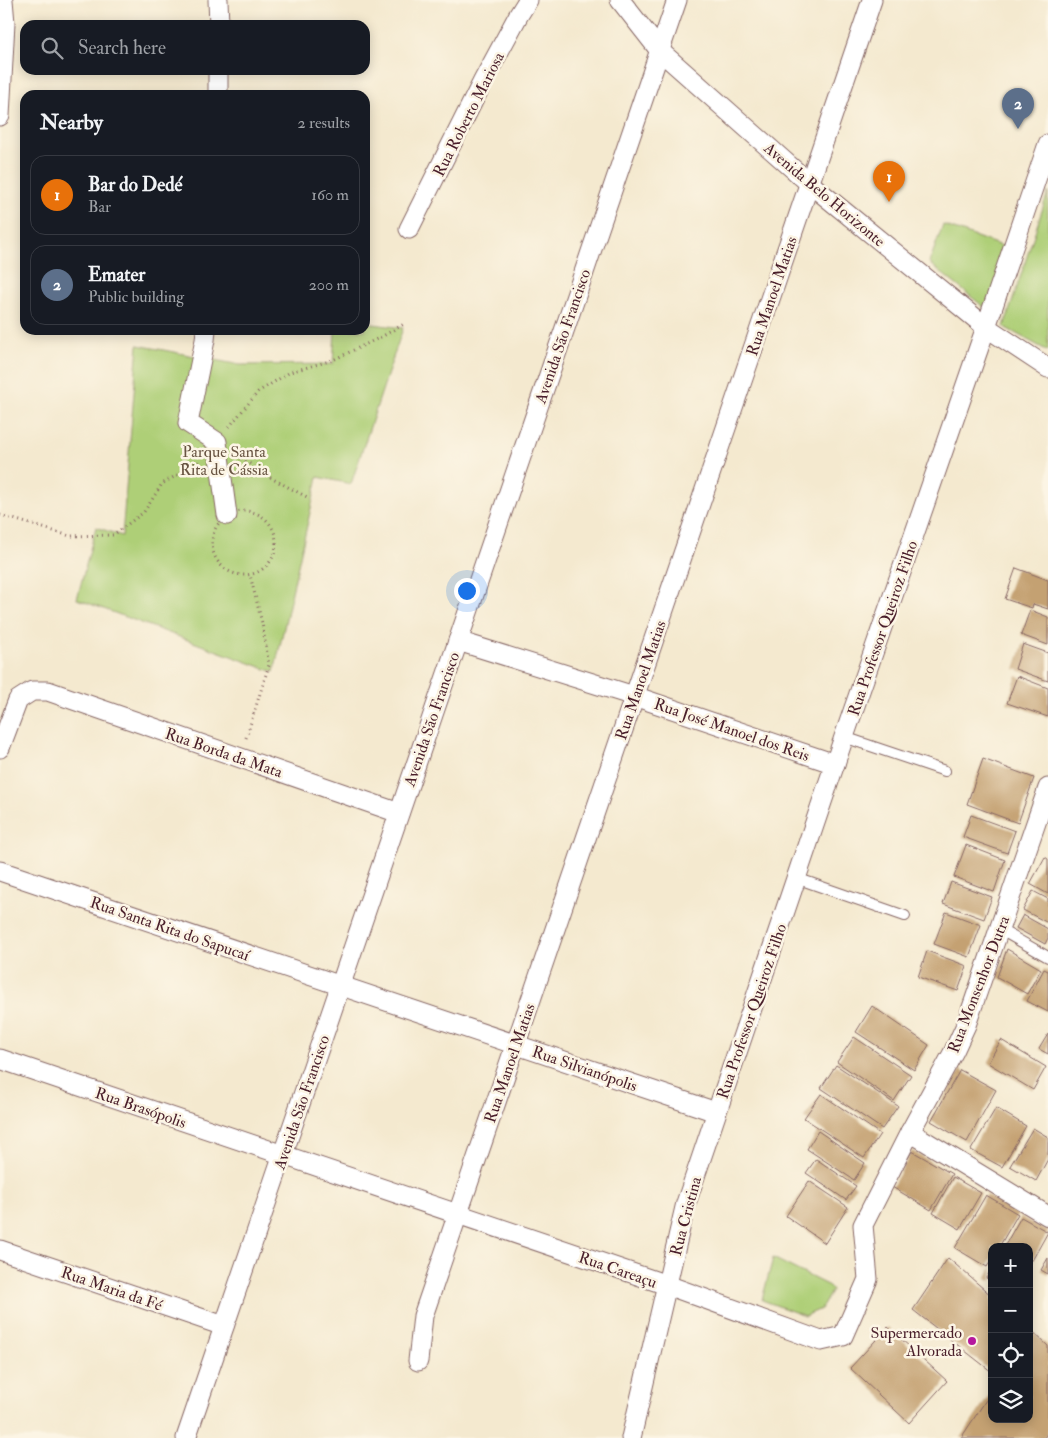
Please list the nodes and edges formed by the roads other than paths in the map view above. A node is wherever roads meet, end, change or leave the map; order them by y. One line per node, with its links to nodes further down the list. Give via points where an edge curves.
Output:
1 (3, 0): 11 (street, via 6,22)
2 (218, 0): 7 (street)
3 (528, 0): 14 (street, Rua Roberto Mariosa)
4 (620, 0): 8 (street, Avenida Belo Horizonte)
5 (677, 0): 8 (street, Avenida São Francisco)
6 (872, 0): 13 (street, Rua Manoel Matias)
7 (219, 20)
8 (660, 51): 13 (street, Avenida Belo Horizonte); 19 (street, Avenida São Francisco)
9 (218, 75): 10 (street)
10 (218, 90)
11 (0, 116)
12 (1048, 144): 15 (street, Rua Professor Queiroz Filho)
13 (809, 183): 15 (street, Avenida Belo Horizonte); 20 (street, Rua Manoel Matias)
14 (409, 229)
15 (986, 327): 17 (street, Avenida Belo Horizonte); 21 (street, Rua Professor Queiroz Filho)
16 (206, 335): 18 (street, via 188,423 216,442)
17 (1048, 368)
18 (228, 515)
19 (458, 641): 20 (street, Rua José Manoel dos Reis); 26 (street, Avenida São Francisco)
20 (634, 696): 23 (street, Rua José Manoel dos Reis); 33 (street, Rua Manoel Matias)
21 (844, 737): 23 (street, Rua Professor Queiroz Filho); 24 (lane)
22 (0, 748): 26 (street, Rua Borda da Mata, via 18,700 32,691 48,691)
23 (835, 764): 28 (street, Rua Professor Queiroz Filho)
24 (945, 771)
25 (1048, 788): 30 (street, Rua Monsenhor Dutra)
26 (400, 813): 32 (street, Avenida São Francisco)
27 (0, 870): 32 (street, Rua Santa Rita do Sapucaí)
28 (796, 878): 29 (lane); 35 (street, Rua Professor Queiroz Filho)
29 (905, 916)
30 (999, 929): 31 (lane); 36 (street, Rua Monsenhor Dutra, via 966,1024)
31 (1048, 957)
32 (340, 986): 33 (street, Rua Silvianópolis); 37 (street, Avenida São Francisco)
33 (515, 1045): 35 (street, Rua Silvianópolis); 38 (street, Rua Manoel Matias)
34 (0, 1059): 37 (street, Rua Brasópolis)
35 (716, 1112): 42 (street, Rua Cristina, via 686,1203)
36 (910, 1132): 39 (street); 40 (street, Rua Monsenhor Dutra)
37 (282, 1155): 38 (street, Rua Careaçu); 43 (street, Avenida São Francisco)
38 (457, 1215): 42 (street, Rua Careaçu); 44 (street, Rua Manoel Matias, via 423,1316)
39 (1048, 1216)
40 (863, 1225): 42 (street, Rua Careaçu, via 868,1279 843,1336 821,1341)
41 (0, 1250): 43 (street, Rua Maria da Fé)
42 (667, 1285): 46 (street, Rua Cristina)
43 (224, 1326): 45 (street, Avenida São Francisco)
44 (418, 1361)
45 (186, 1438)
46 (631, 1438)

